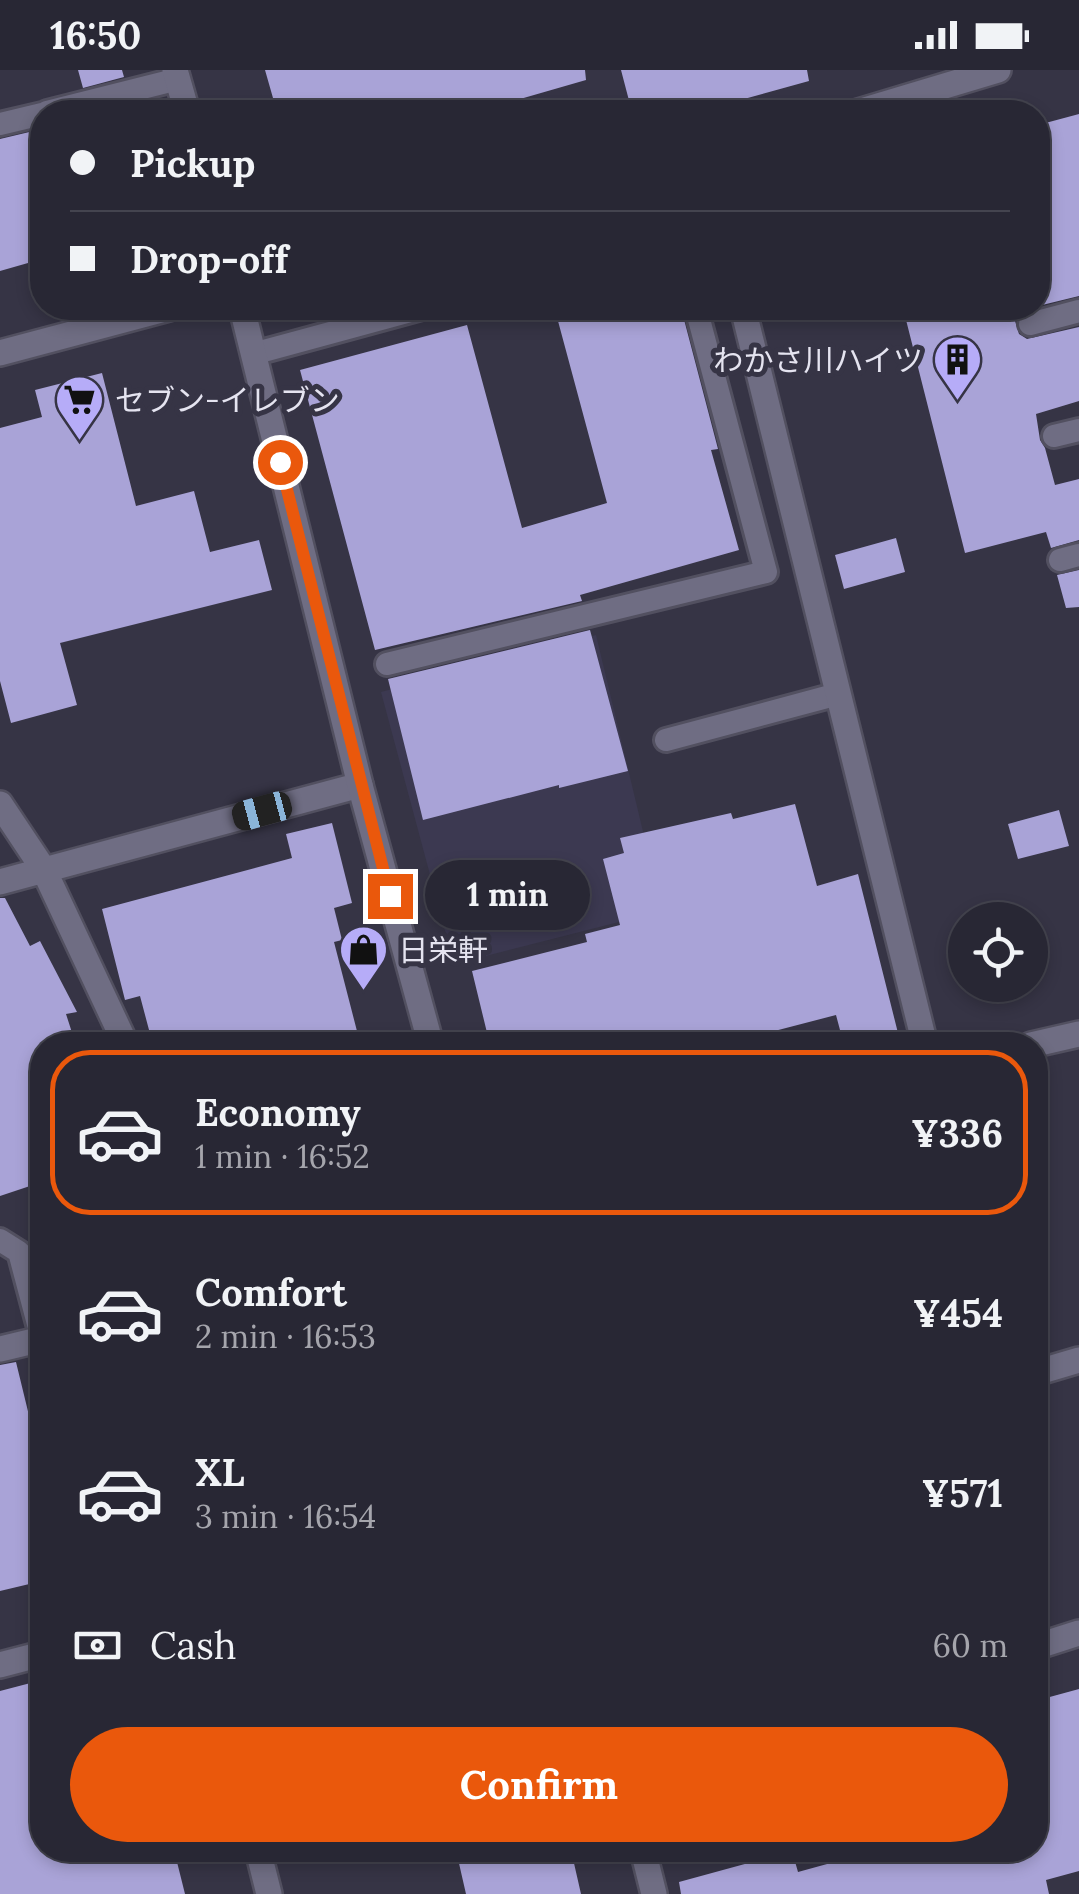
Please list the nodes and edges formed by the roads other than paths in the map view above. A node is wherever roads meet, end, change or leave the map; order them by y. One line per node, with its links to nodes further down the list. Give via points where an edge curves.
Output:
1 (998, 70): 5 (street)
2 (176, 75): 3 (lane); 4 (street)
3 (90, 100)
4 (183, 100)
5 (898, 100)
6 (30, 117): 7 (lane)
7 (0, 124)
8 (1079, 310): 9 (lane)
9 (1050, 318)
10 (124, 320): 17 (street)
11 (245, 320): 18 (street)
12 (378, 320): 18 (lane)
13 (699, 320): 21 (lane, via 766,572)
14 (745, 320): 22 (street)
15 (1044, 320): 16 (lane)
16 (1030, 324)
17 (0, 353)
18 (253, 354): 24 (street)
19 (1079, 430): 20 (lane)
20 (1054, 436)
21 (387, 664)
22 (838, 694): 23 (lane); 30 (street)
23 (666, 740)
24 (360, 785): 26 (street); 29 (street)
25 (0, 804): 26 (street)
26 (44, 870): 27 (street); 28 (street)
27 (0, 882)
28 (120, 1032)
29 (427, 1032)
30 (922, 1032)
31 (1079, 1034): 32 (street)
32 (1048, 1041)
33 (0, 1240): 34 (lane, via 19,1252)
34 (30, 1294)
35 (30, 1342): 36 (street)
36 (0, 1349)
37 (1079, 1360): 38 (street)
38 (1048, 1369)
39 (1079, 1634): 40 (street)
40 (1048, 1643)
41 (30, 1657): 42 (street)
42 (0, 1665)
43 (261, 1862): 45 (street)
44 (646, 1862): 46 (street)
45 (269, 1894)
46 (654, 1894)

